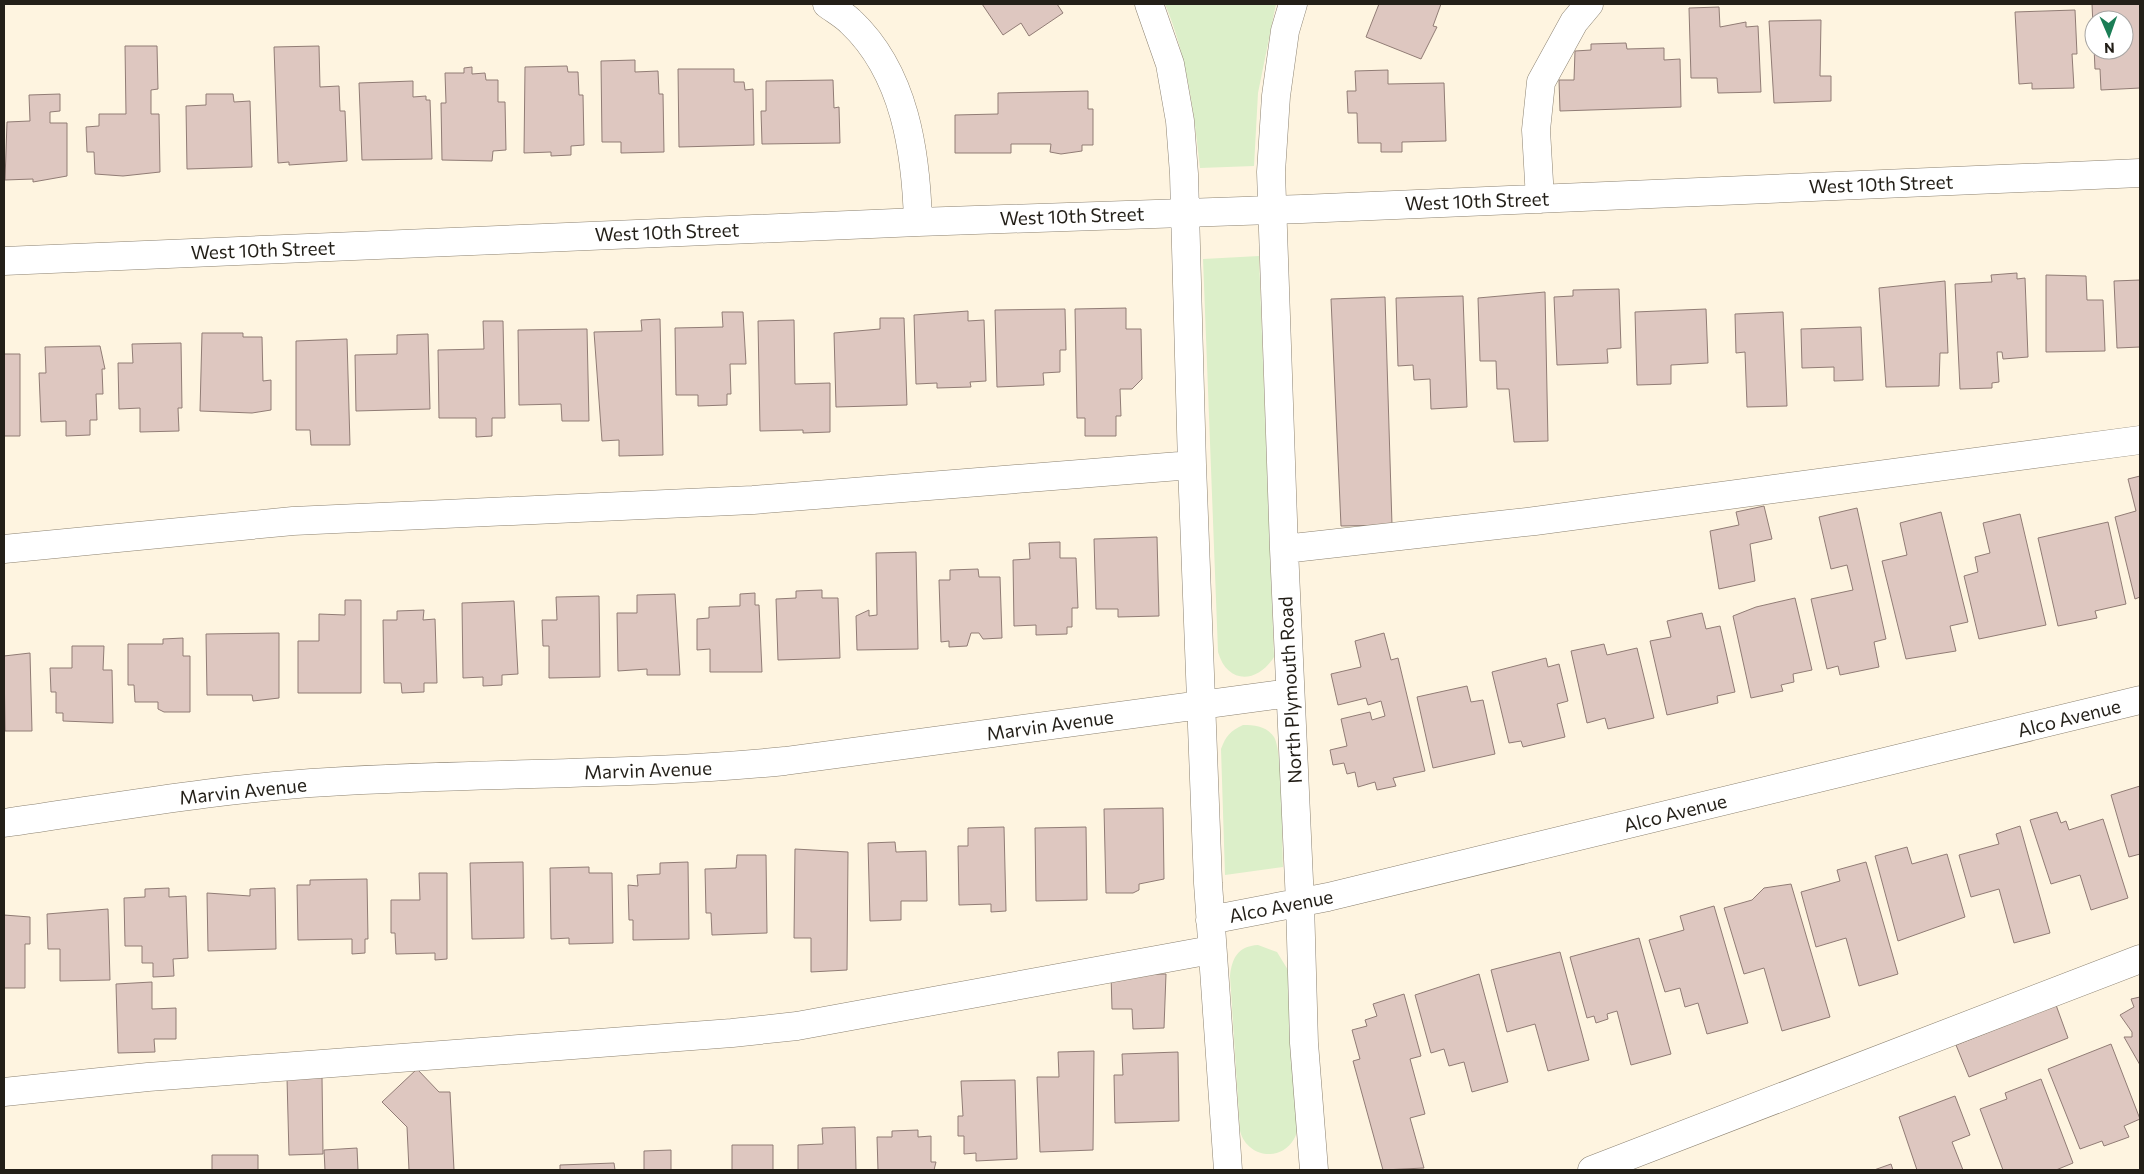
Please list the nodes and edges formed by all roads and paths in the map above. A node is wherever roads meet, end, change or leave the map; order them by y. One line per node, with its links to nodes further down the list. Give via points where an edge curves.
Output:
1 (827, 4): 9 (street, via 852,23 880,57 902,104 917,185)
2 (1149, 4): 8 (street, via 1172,74 1180,121)
3 (1294, 4): 7 (street, North Plymouth Road, via 1285,31 1276,96)
4 (1589, 4): 6 (street, via 1574,22 1541,82 1536,130)
5 (2140, 173): 6 (street, West 10th Street)
6 (1540, 199): 7 (street, West 10th Street)
7 (1273, 210): 8 (street, West 10th Street); 14 (street, North Plymouth Road)
8 (1187, 212): 9 (street, West 10th Street); 12 (street)
9 (918, 222): 10 (street, West 10th Street)
10 (4, 261)
11 (2140, 440): 14 (street, via 1536,521)
12 (1192, 465): 13 (street, via 753,500 293,521); 17 (street)
13 (4, 549)
14 (1284, 549): 15 (street, North Plymouth Road)
15 (1290, 694): 17 (street, Marvin Avenue); 19 (street, North Plymouth Road)
16 (2140, 700): 19 (street, Alco Avenue)
17 (1202, 705): 18 (street, Marvin Avenue, via 731,766 328,782 224,792); 20 (street)
18 (4, 823)
19 (1300, 903): 20 (street, Alco Avenue); 25 (street, North Plymouth Road)
20 (1210, 920): 21 (street)
21 (1211, 950): 23 (street, via 797,1026 148,1077); 24 (street)
22 (2140, 959): 26 (street)
23 (4, 1092)
24 (1228, 1170)
25 (1310, 1170)
26 (1592, 1170)

